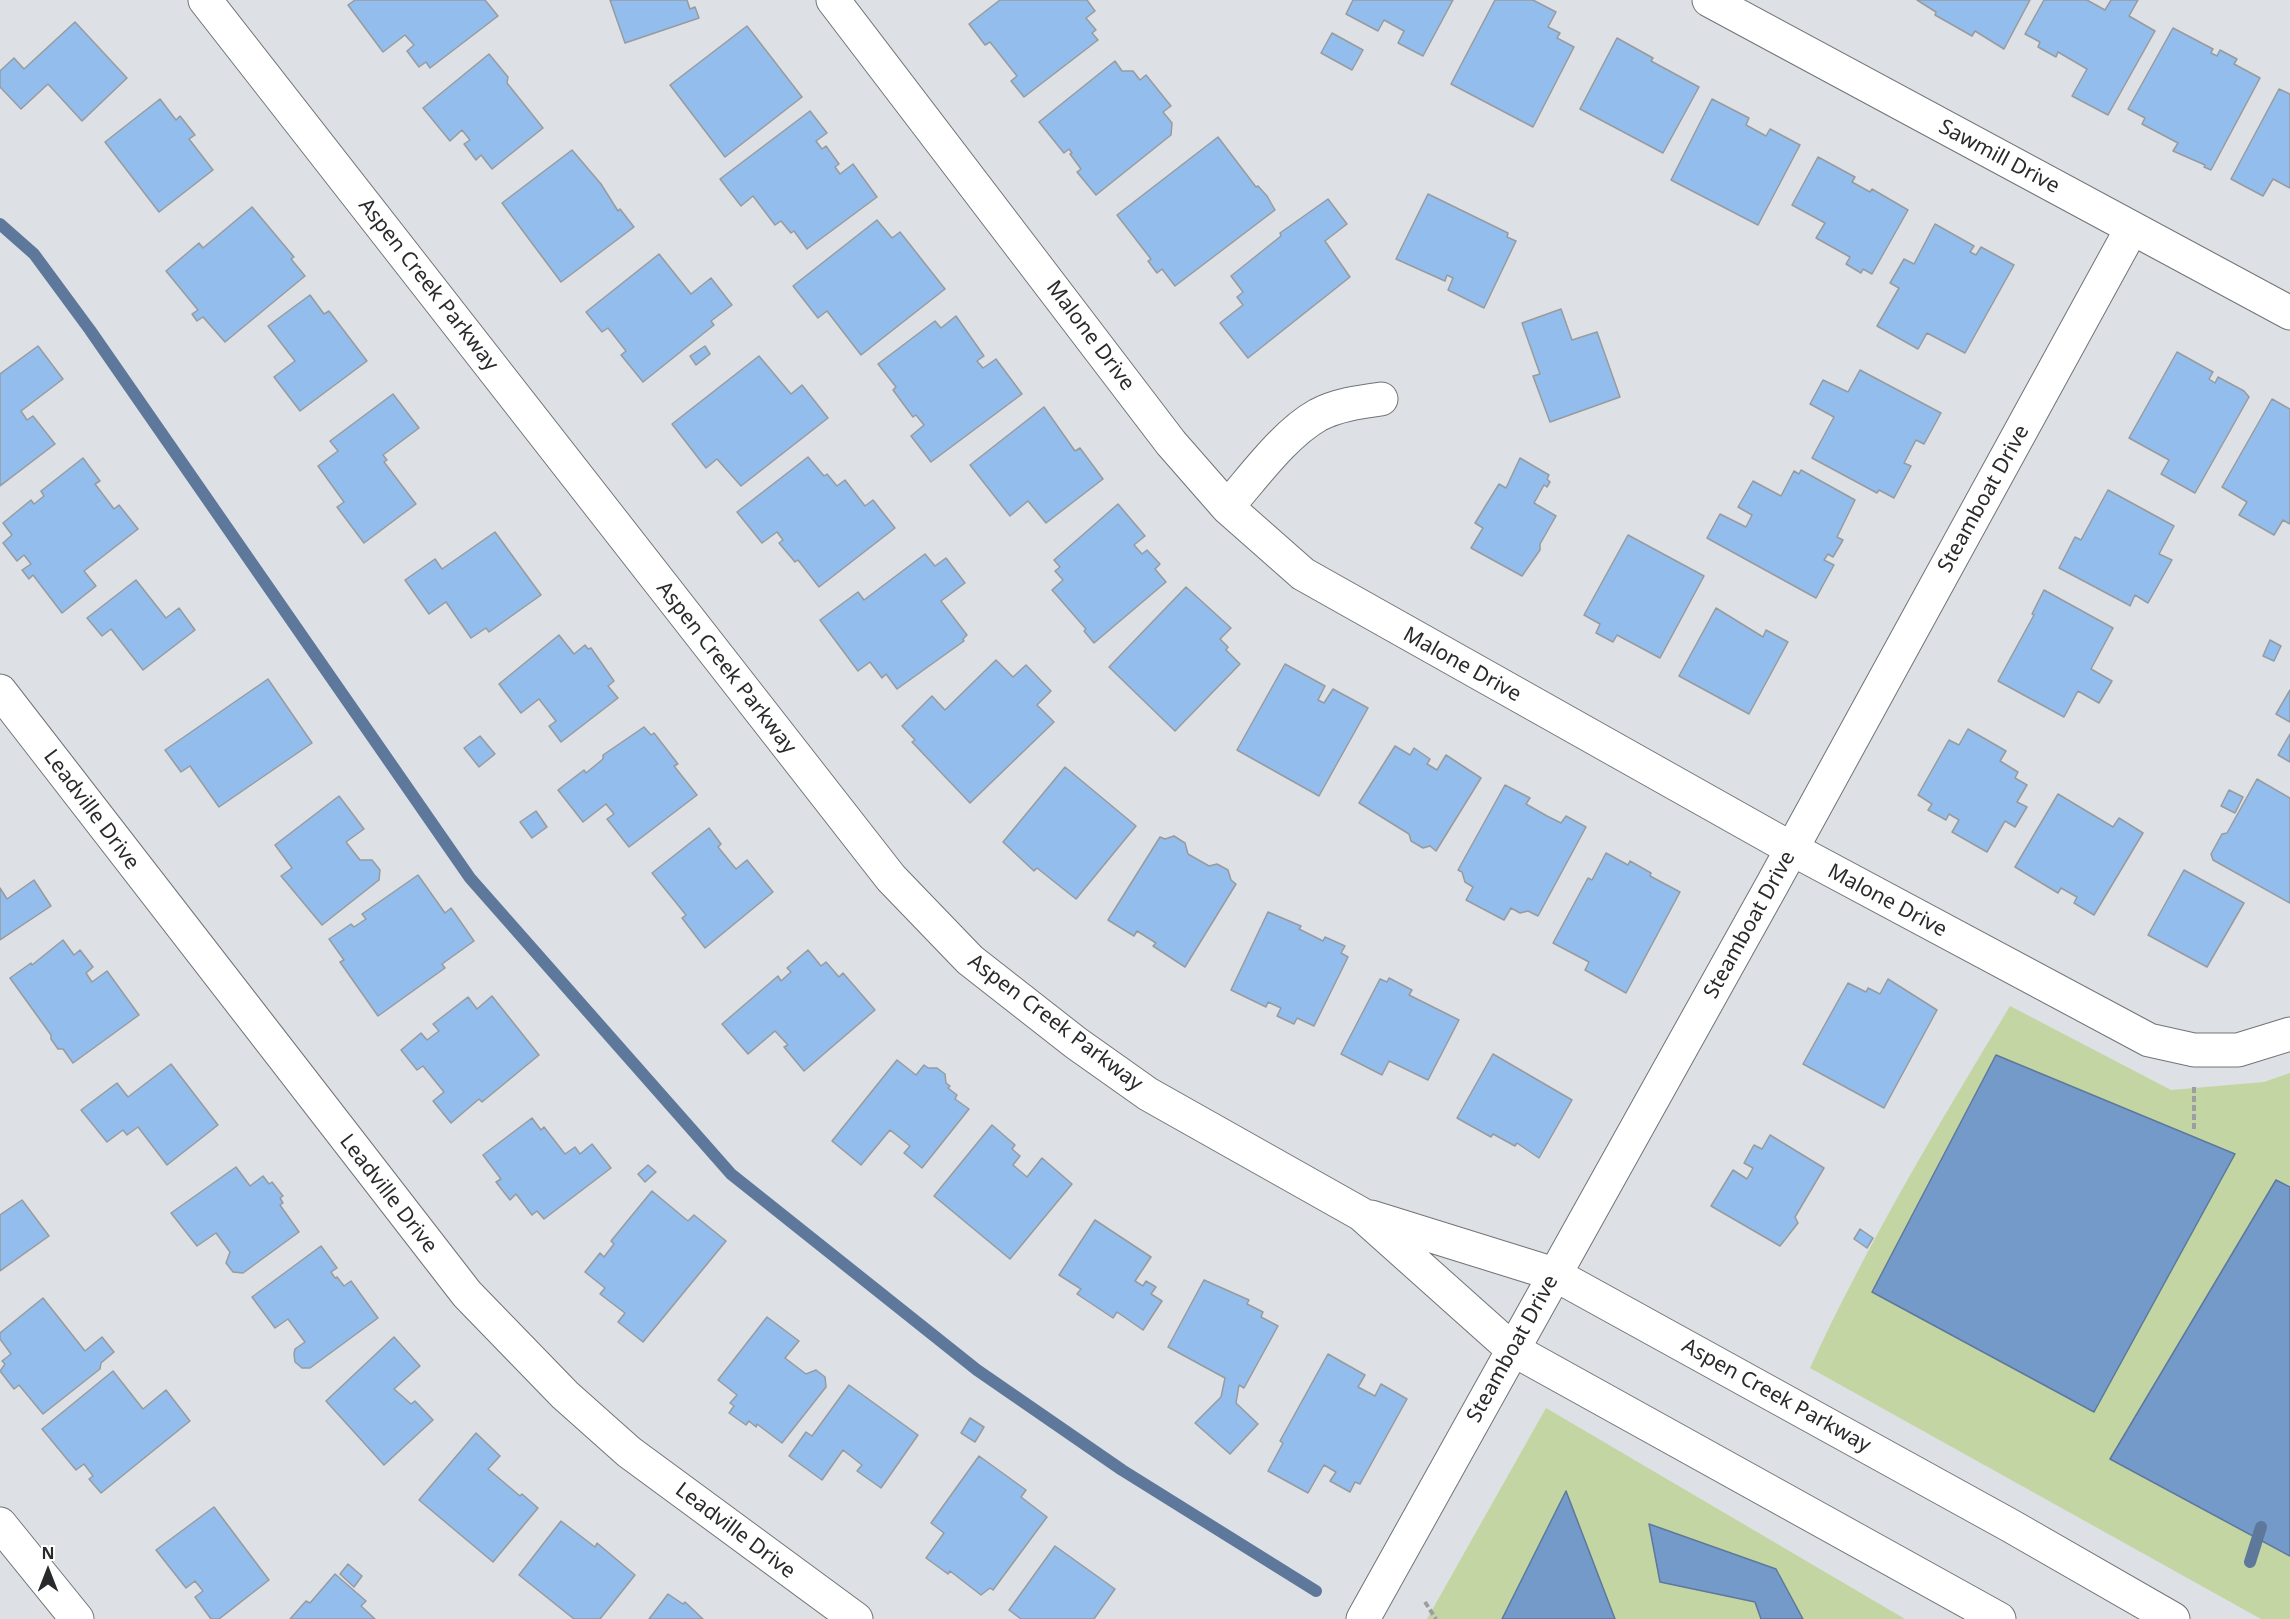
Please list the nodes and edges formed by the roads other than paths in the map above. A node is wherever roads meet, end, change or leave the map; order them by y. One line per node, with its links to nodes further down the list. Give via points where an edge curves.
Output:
1 (205, 0): 11 (street, Aspen Creek Parkway, via 891,878 970,960 1076,1043 1148,1094)
2 (833, 0): 7 (street, Malone Drive, via 1171,443)
3 (1709, 0): 4 (street, Sawmill Drive)
4 (2132, 228): 5 (street, Sawmill Drive); 9 (street, Steamboat Drive)
5 (2290, 313)
6 (1381, 399): 7 (street, via 1348,404 1318,415 1293,434)
7 (1227, 507): 9 (street, Malone Drive, via 1304,574)
8 (0, 691): 16 (street, Leadville Drive, via 467,1294 565,1395 629,1452)
9 (1792, 849): 10 (street, Malone Drive, via 2149,1040 2194,1050 2238,1050); 12 (street, Steamboat Drive)
10 (2290, 1034)
11 (1361, 1214): 12 (street, Aspen Creek Parkway); 13 (street, Aspen Creek Parkway)
12 (1554, 1274): 13 (street, Steamboat Drive); 19 (street, Aspen Creek Parkway)
13 (1512, 1349): 17 (street, Steamboat Drive); 18 (street, Aspen Creek Parkway)
14 (0, 1524): 15 (street)
15 (77, 1619)
16 (855, 1619)
17 (1363, 1619)
18 (1999, 1619)
19 (2173, 1619)

